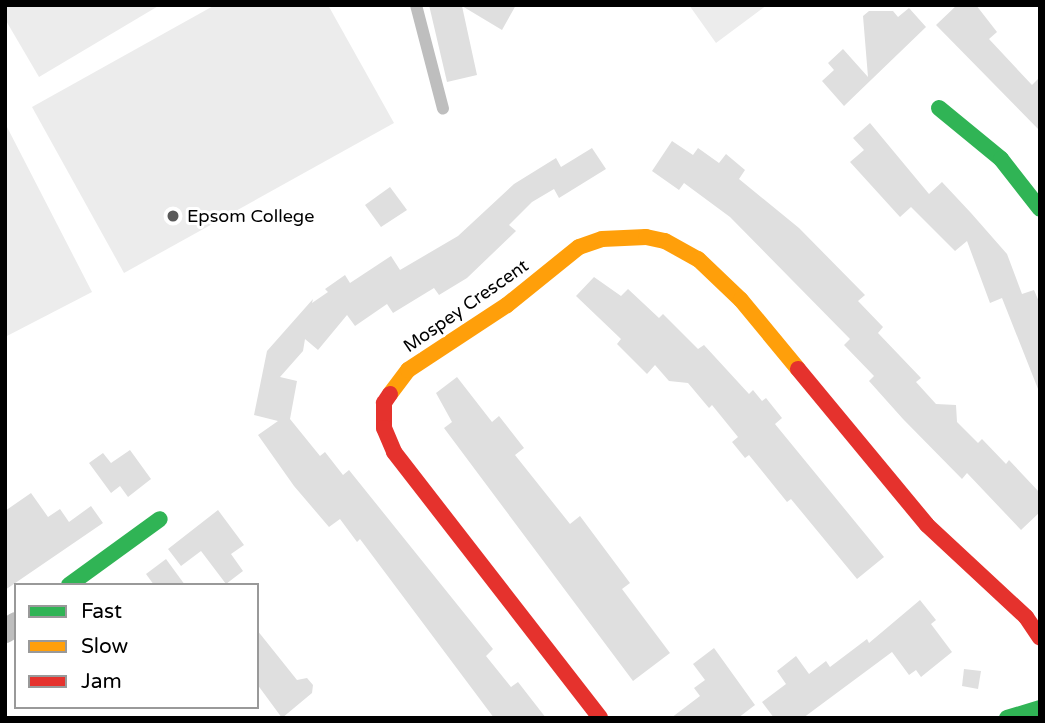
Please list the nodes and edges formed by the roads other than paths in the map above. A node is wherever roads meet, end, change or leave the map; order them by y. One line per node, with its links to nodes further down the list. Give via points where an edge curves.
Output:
1 (416, 5): 3 (lane)
2 (939, 108): 4 (street, via 1001,159)
3 (443, 109)
4 (1040, 209)
5 (160, 519): 6 (street)
6 (72, 583)
7 (1040, 638): 9 (street, Mospey Crescent, via 1026,617 927,525 741,300 698,259 665,241 646,237 602,239 579,247 507,305 408,370 384,403 384,428 394,452)
8 (1040, 708): 10 (street)
9 (600, 718)
10 (1007, 718)

